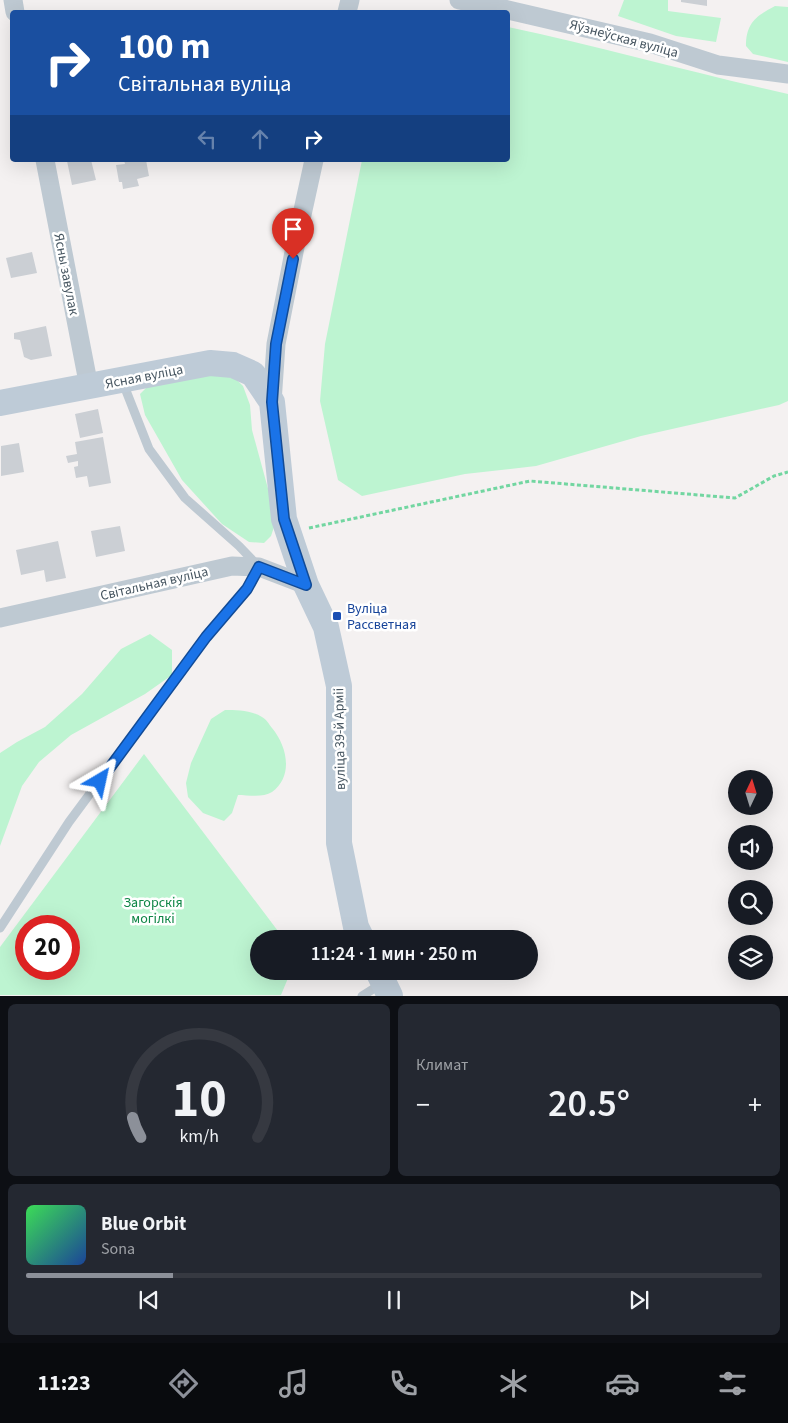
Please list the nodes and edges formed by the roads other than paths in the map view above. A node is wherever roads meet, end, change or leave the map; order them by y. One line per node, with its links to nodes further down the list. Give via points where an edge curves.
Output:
1 (459, 0): 2 (street, Яўзнеўская вуліца)
2 (508, 10)
3 (510, 10): 4 (street, Яўзнеўская вуліца, via 650,43 718,65)
4 (788, 74)
5 (44, 162): 8 (street, Ясны завулак)
6 (314, 162): 9 (street, вуліца 39-й Арміі, via 276,344)
7 (122, 380): 8 (street, Ясная вуліца); 9 (street, Ясная вуліца, via 210,363 233,365 254,374); 11 (lane, via 149,449 174,484)
8 (90, 387): 10 (street, Ясная вуліца)
9 (272, 402): 12 (street, вуліца 39-й Арміі, via 284,519)
10 (0, 403)
11 (259, 567): 12 (street, Світальная вуліца); 13 (street, Світальная вуліца, via 232,566); 14 (lane, via 247,589 206,637 69,822)
12 (306, 585): 15 (street, вуліца 39-й Арміі, via 326,627 339,686 339,843)
13 (0, 618)
14 (0, 928)
15 (358, 930)

